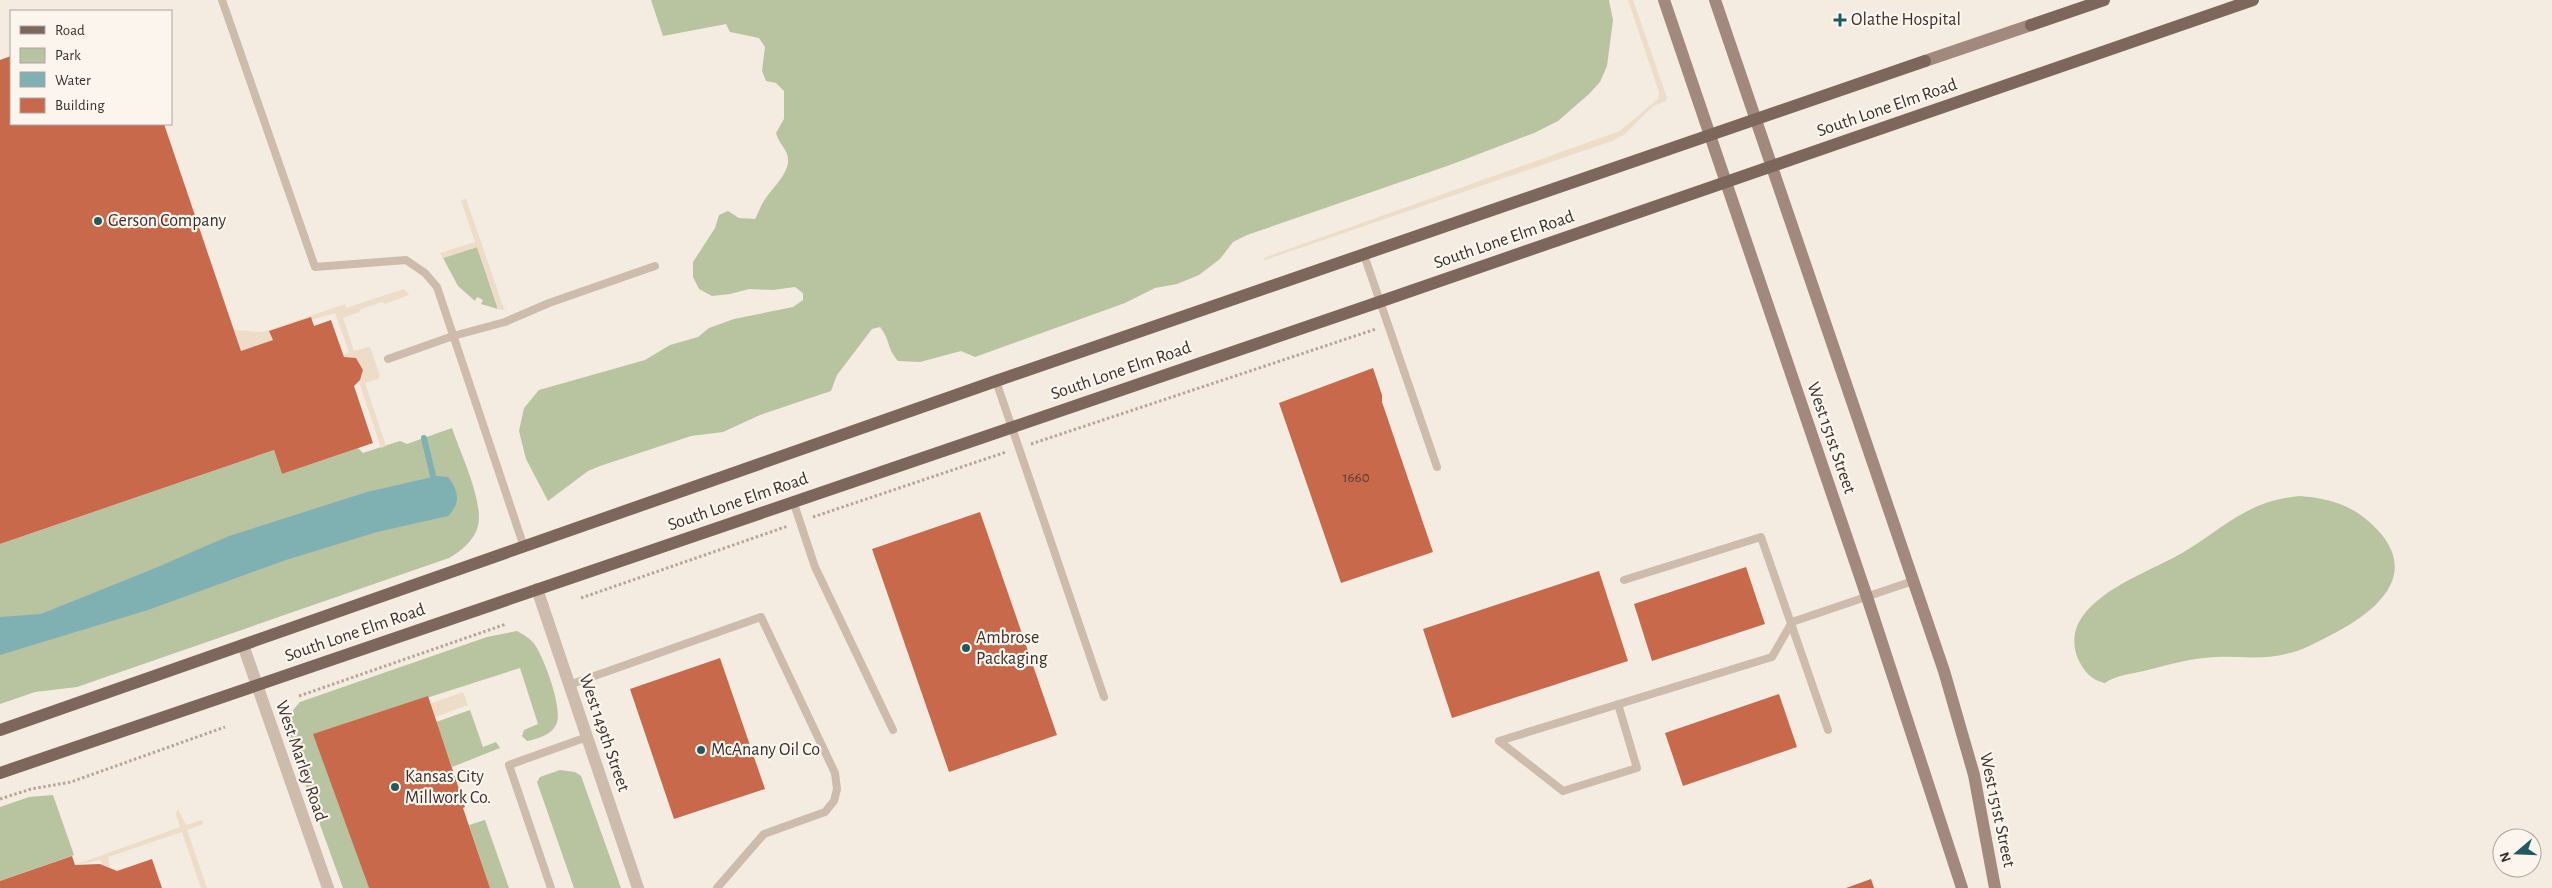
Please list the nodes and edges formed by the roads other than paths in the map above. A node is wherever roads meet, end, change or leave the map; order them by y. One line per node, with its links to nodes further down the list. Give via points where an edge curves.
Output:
1 (222, 0): 15 (lane, via 314,267 406,260 425,273 436,287)
2 (1664, 0): 9 (street, West 151st Street)
3 (1715, 0): 8 (street, West 151st Street)
4 (2104, 0): 6 (main road, South Lone Elm Road)
5 (2253, 0): 10 (main road, South Lone Elm Road)
6 (2031, 25): 7 (street, South Lone Elm Road)
7 (1925, 61): 8 (main road, South Lone Elm Road)
8 (1756, 119): 9 (main road, South Lone Elm Road); 10 (street, West 151st Street)
9 (1709, 135): 11 (street, West 151st Street); 12 (main road, South Lone Elm Road)
10 (1771, 166): 11 (main road, South Lone Elm Road); 23 (street, West 151st Street)
11 (1726, 182): 14 (main road, South Lone Elm Road); 25 (street, West 151st Street)
12 (1364, 255): 14 (lane); 17 (main road, South Lone Elm Road)
13 (655, 266): 15 (lane, via 549,302 505,322)
14 (1379, 302): 18 (main road, South Lone Elm Road); 19 (lane)
15 (453, 336): 16 (lane); 21 (lane)
16 (388, 359)
17 (996, 381): 18 (lane); 21 (main road, South Lone Elm Road)
18 (1010, 427): 20 (main road, South Lone Elm Road); 30 (lane)
19 (1436, 467)
20 (793, 501): 24 (main road, South Lone Elm Road); 33 (lane, via 815,567)
21 (524, 547): 27 (main road, South Lone Elm Road)
22 (1624, 580): 26 (lane, via 1761,537)
23 (1914, 581): 25 (lane); 42 (street, West 151st Street, via 1974,775)
24 (537, 589): 28 (main road, South Lone Elm Road); 29 (street, West 149th Street)
25 (1867, 597): 26 (lane); 41 (street, West 151st Street)
26 (1792, 622): 31 (lane, via 1772,657); 34 (lane)
27 (243, 645): 28 (street, West Marley Road); 32 (main road, South Lone Elm Road)
28 (256, 685): 36 (main road, South Lone Elm Road); 37 (street, West Marley Road)
29 (569, 685): 35 (street, West 149th Street); 40 (lane, via 761,617 835,773 837,788 834,801 825,812 764,834)
30 (1104, 697)
31 (1618, 704): 31 (lane, via 1545,727 1499,741 1563,790 1637,768)
32 (0, 730)
33 (893, 730)
34 (1828, 730)
35 (587, 737): 38 (lane, via 509,765); 39 (street, West 149th Street)
36 (0, 773)
37 (328, 888)
38 (551, 888)
39 (638, 888)
40 (717, 888)
41 (1962, 888)
42 (1996, 888)

